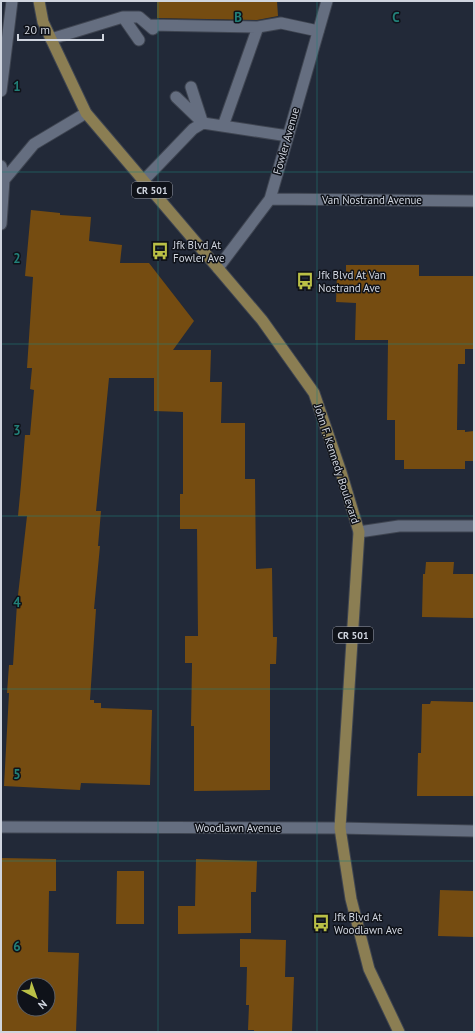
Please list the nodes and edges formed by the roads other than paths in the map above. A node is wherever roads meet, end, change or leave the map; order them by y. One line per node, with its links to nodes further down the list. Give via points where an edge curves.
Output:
1 (12, 1): 10 (street)
2 (39, 1): 7 (main road, John F. Kennedy Boulevard / CR 501, via 43,22)
3 (327, 1): 6 (street, Fowler Avenue)
4 (123, 17): 5 (street, via 139,17 151,27); 7 (street); 8 (street)
5 (258, 27): 6 (street, via 281,23); 14 (street)
6 (318, 32): 15 (street, Fowler Avenue)
7 (51, 39): 12 (main road, John F. Kennedy Boulevard / CR 501)
8 (139, 40)
9 (191, 87): 13 (street)
10 (1, 91)
11 (176, 97): 13 (street)
12 (86, 113): 17 (street, via 34,144); 18 (main road, John F. Kennedy Boulevard / CR 501)
13 (203, 123): 14 (street); 18 (street, via 193,129)
14 (223, 126): 15 (street)
15 (288, 136): 19 (street, Fowler Avenue)
16 (1, 166): 17 (street)
17 (4, 180): 21 (street)
18 (144, 180): 22 (main road, John F. Kennedy Boulevard / CR 501)
19 (270, 199): 20 (street, Van Nostrand Avenue); 22 (street, Fowler Avenue)
20 (474, 201)
21 (1, 224)
22 (218, 268): 24 (main road, John F. Kennedy Boulevard / CR 501, via 262,320 314,393)
23 (474, 526): 24 (street, via 398,526)
24 (359, 532): 26 (main road, John F. Kennedy Boulevard / CR 501)
25 (1, 827): 26 (street, Woodlawn Avenue)
26 (340, 828): 27 (street, Woodlawn Avenue); 28 (main road, John F. Kennedy Boulevard / CR 501, via 351,899 369,969)
27 (474, 831)
28 (399, 1032)

